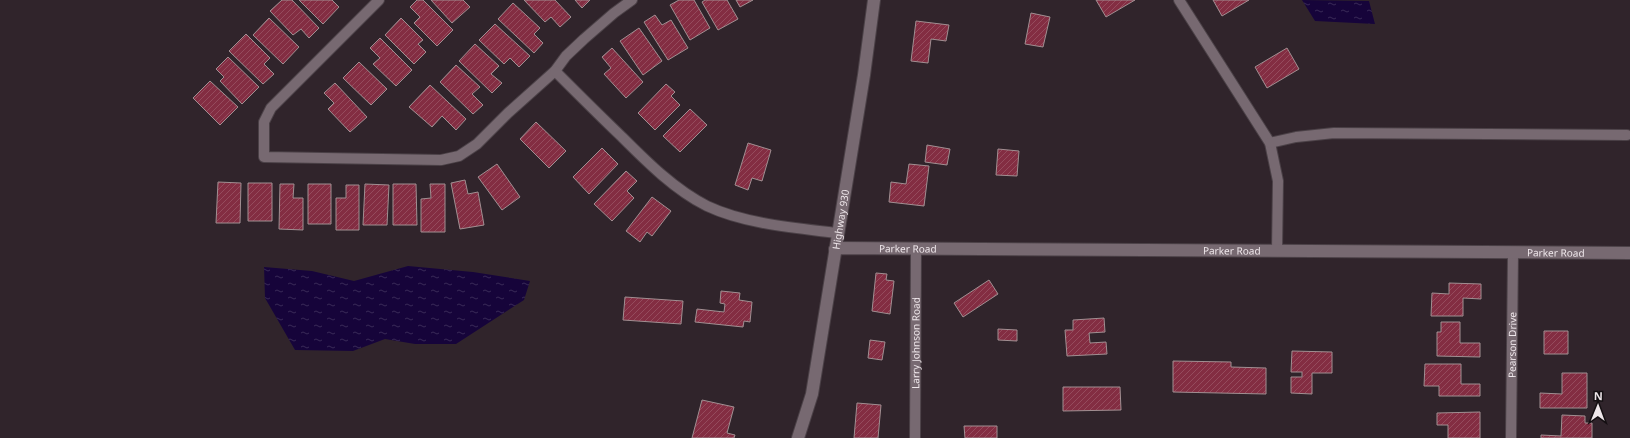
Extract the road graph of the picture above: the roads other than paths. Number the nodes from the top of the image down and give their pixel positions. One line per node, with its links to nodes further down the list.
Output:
1 (379, 0): 5 (street)
2 (632, 0): 5 (street)
3 (874, 0): 8 (street, Highway 930)
4 (1179, 0): 7 (street)
5 (555, 71): 8 (street)
6 (1627, 135): 7 (street)
7 (1270, 143): 11 (street)
8 (837, 233): 10 (street, Highway 930)
9 (916, 248): 10 (street, Parker Road); 11 (street, Parker Road); 15 (street, Larry Johnson Road)
10 (835, 249): 14 (street, Highway 930)
11 (1277, 251): 12 (street, Parker Road)
12 (1513, 253): 13 (street, Parker Road); 16 (street, Pearson Drive)
13 (1630, 254)
14 (798, 438)
15 (915, 438)
16 (1511, 438)

